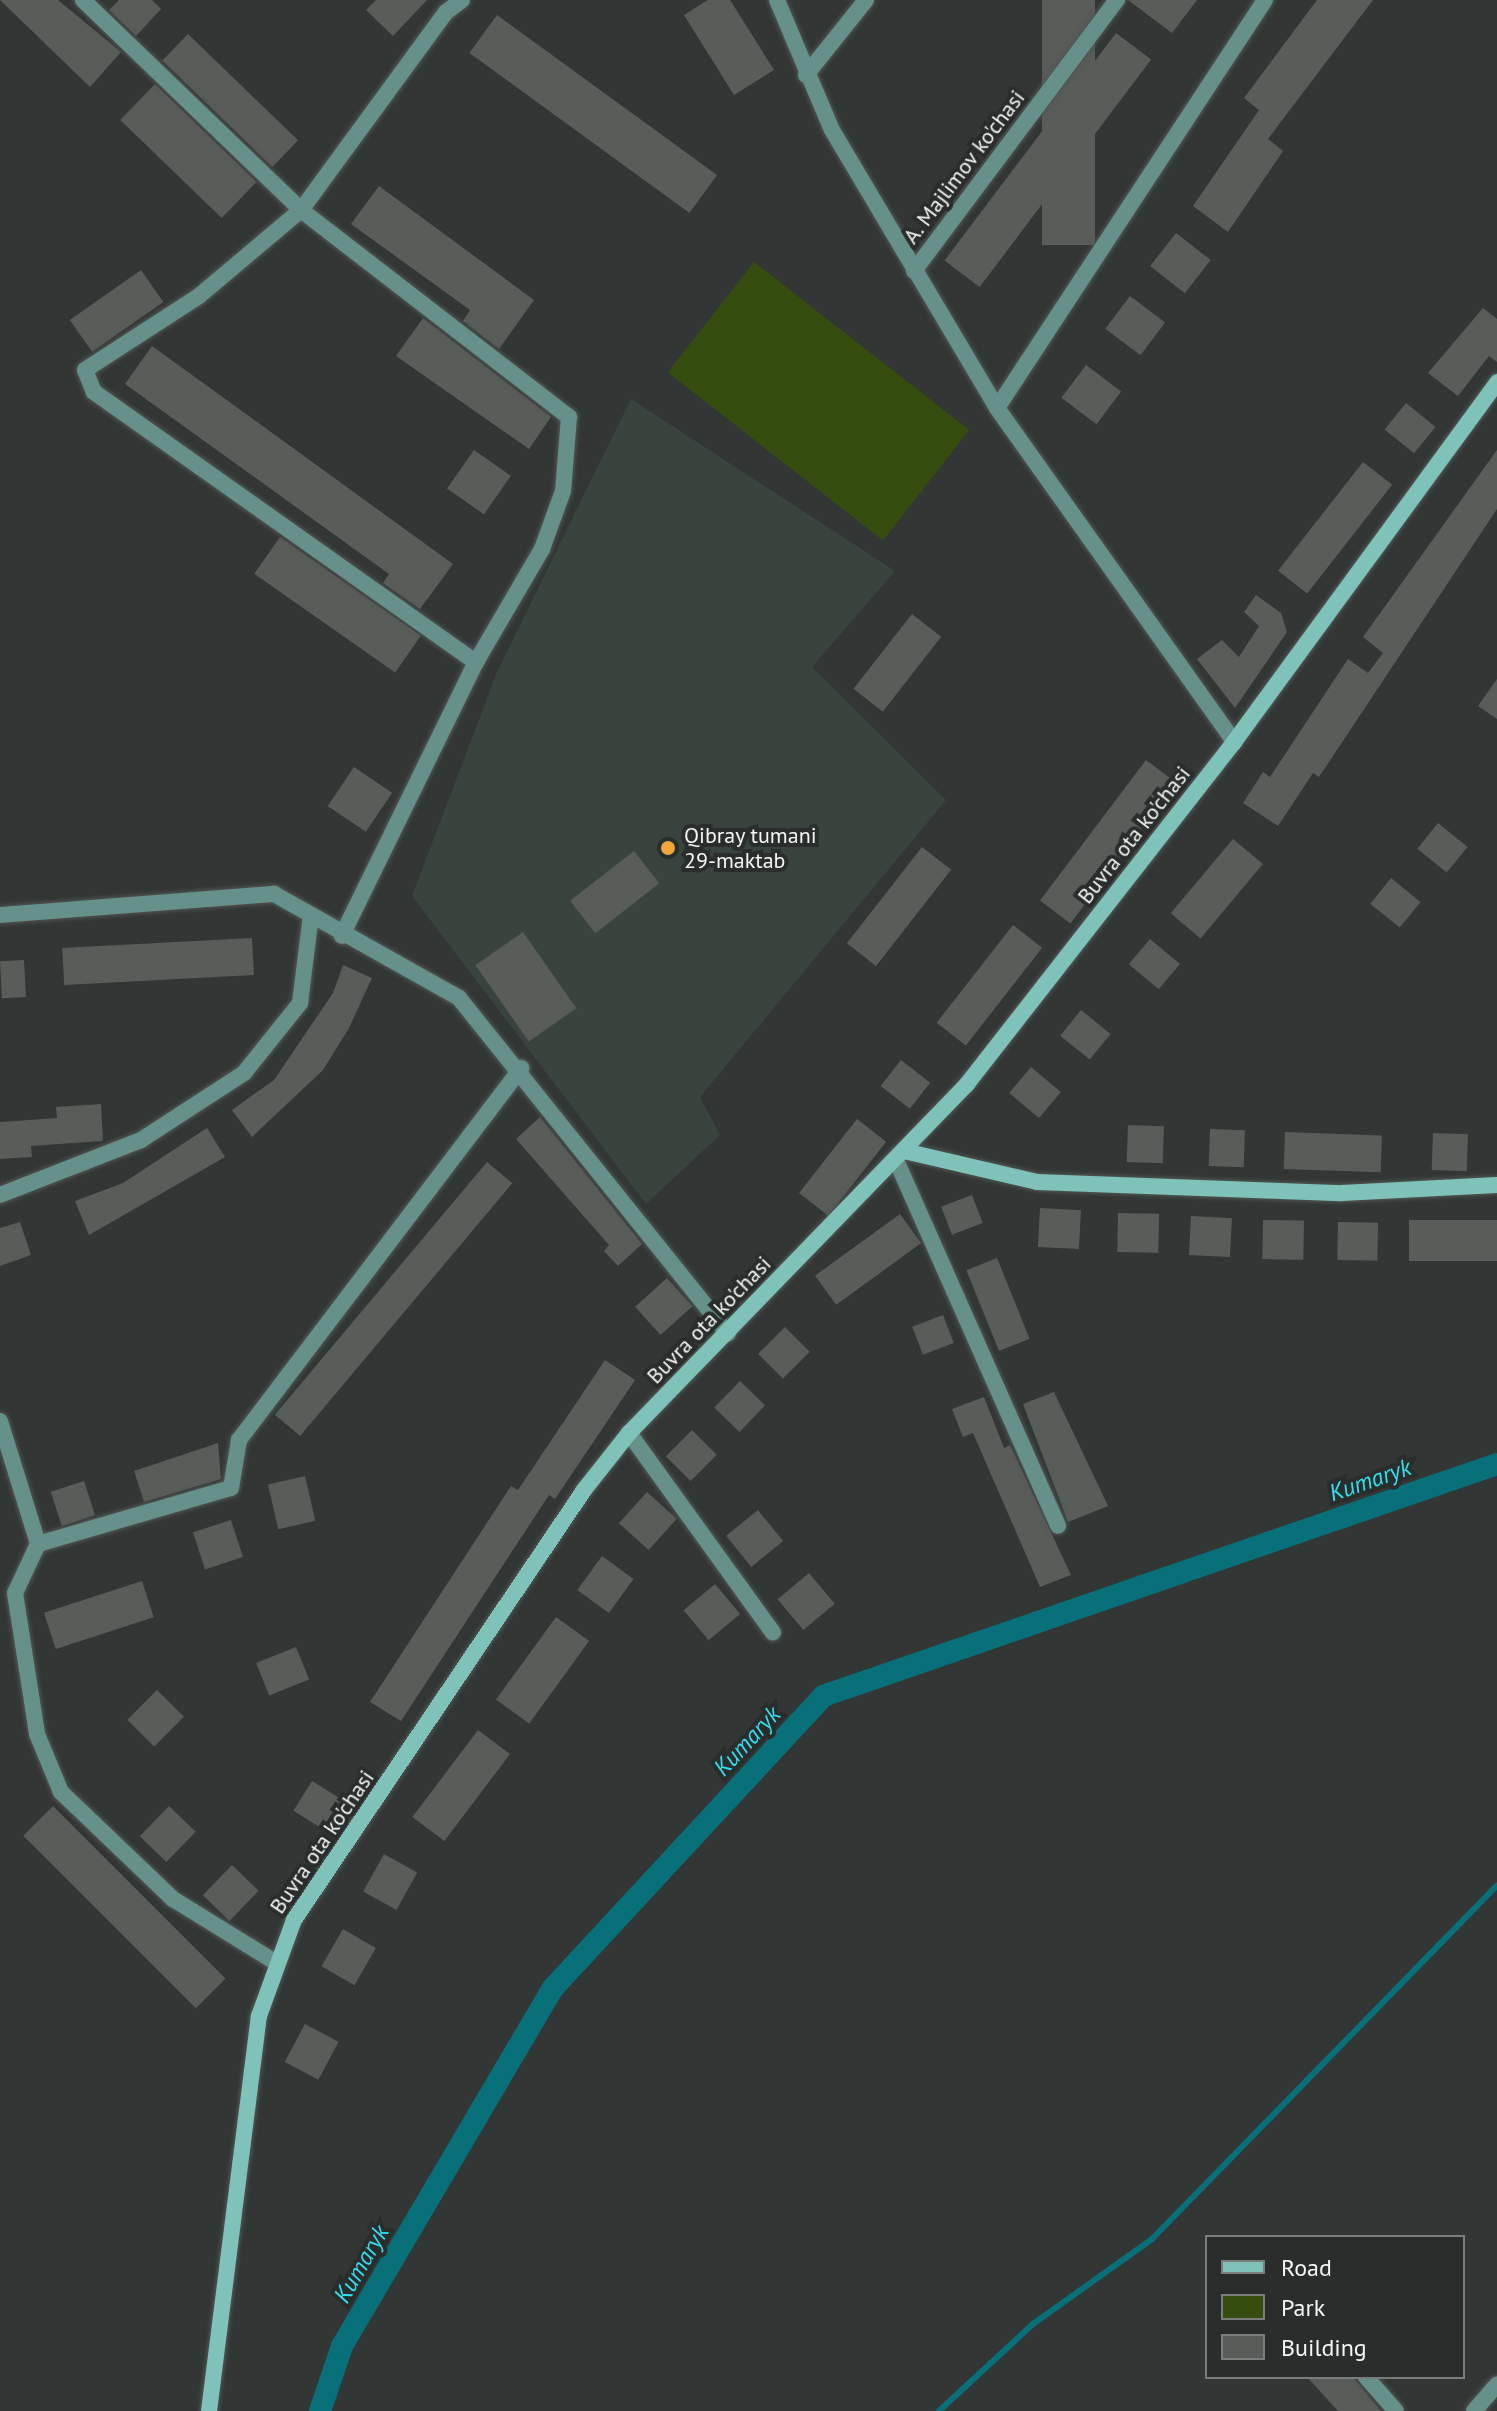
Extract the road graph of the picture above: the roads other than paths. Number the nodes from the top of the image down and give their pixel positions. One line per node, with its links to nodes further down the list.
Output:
1 (83, 0): 8 (street)
2 (462, 0): 8 (street)
3 (777, 0): 7 (street)
4 (866, 0): 7 (street)
5 (1117, 0): 9 (street, A. Majlimov ko'chasi)
6 (1265, 0): 11 (street)
7 (806, 75): 9 (street)
8 (301, 210): 12 (street); 12 (street)
9 (914, 271): 11 (street, A. Majlimov ko'chasi)
10 (1497, 382): 13 (main road, Buvra ota ko'chasi)
11 (997, 408): 13 (street, A. Majlimov ko'chasi)
12 (476, 662): 16 (street)
13 (1234, 742): 18 (main road, Buvra ota ko'chasi)
14 (0, 915): 15 (street)
15 (311, 915): 16 (street); 20 (street)
16 (342, 936): 17 (street)
17 (521, 1068): 21 (street); 25 (street)
18 (900, 1155): 19 (main road); 21 (main road, Buvra ota ko'chasi); 24 (street)
19 (1497, 1185)
20 (0, 1195)
21 (728, 1334): 23 (main road, Buvra ota ko'chasi)
22 (0, 1421): 25 (street)
23 (629, 1433): 26 (street); 27 (main road, Buvra ota ko'chasi)
24 (1058, 1526)
25 (38, 1544): 27 (street)
26 (773, 1633)
27 (275, 1962): 30 (main road, Buvra ota ko'chasi)
28 (1368, 2379): 31 (street)
29 (1497, 2385): 32 (street)
30 (209, 2411)
31 (1396, 2411)
32 (1474, 2411)

